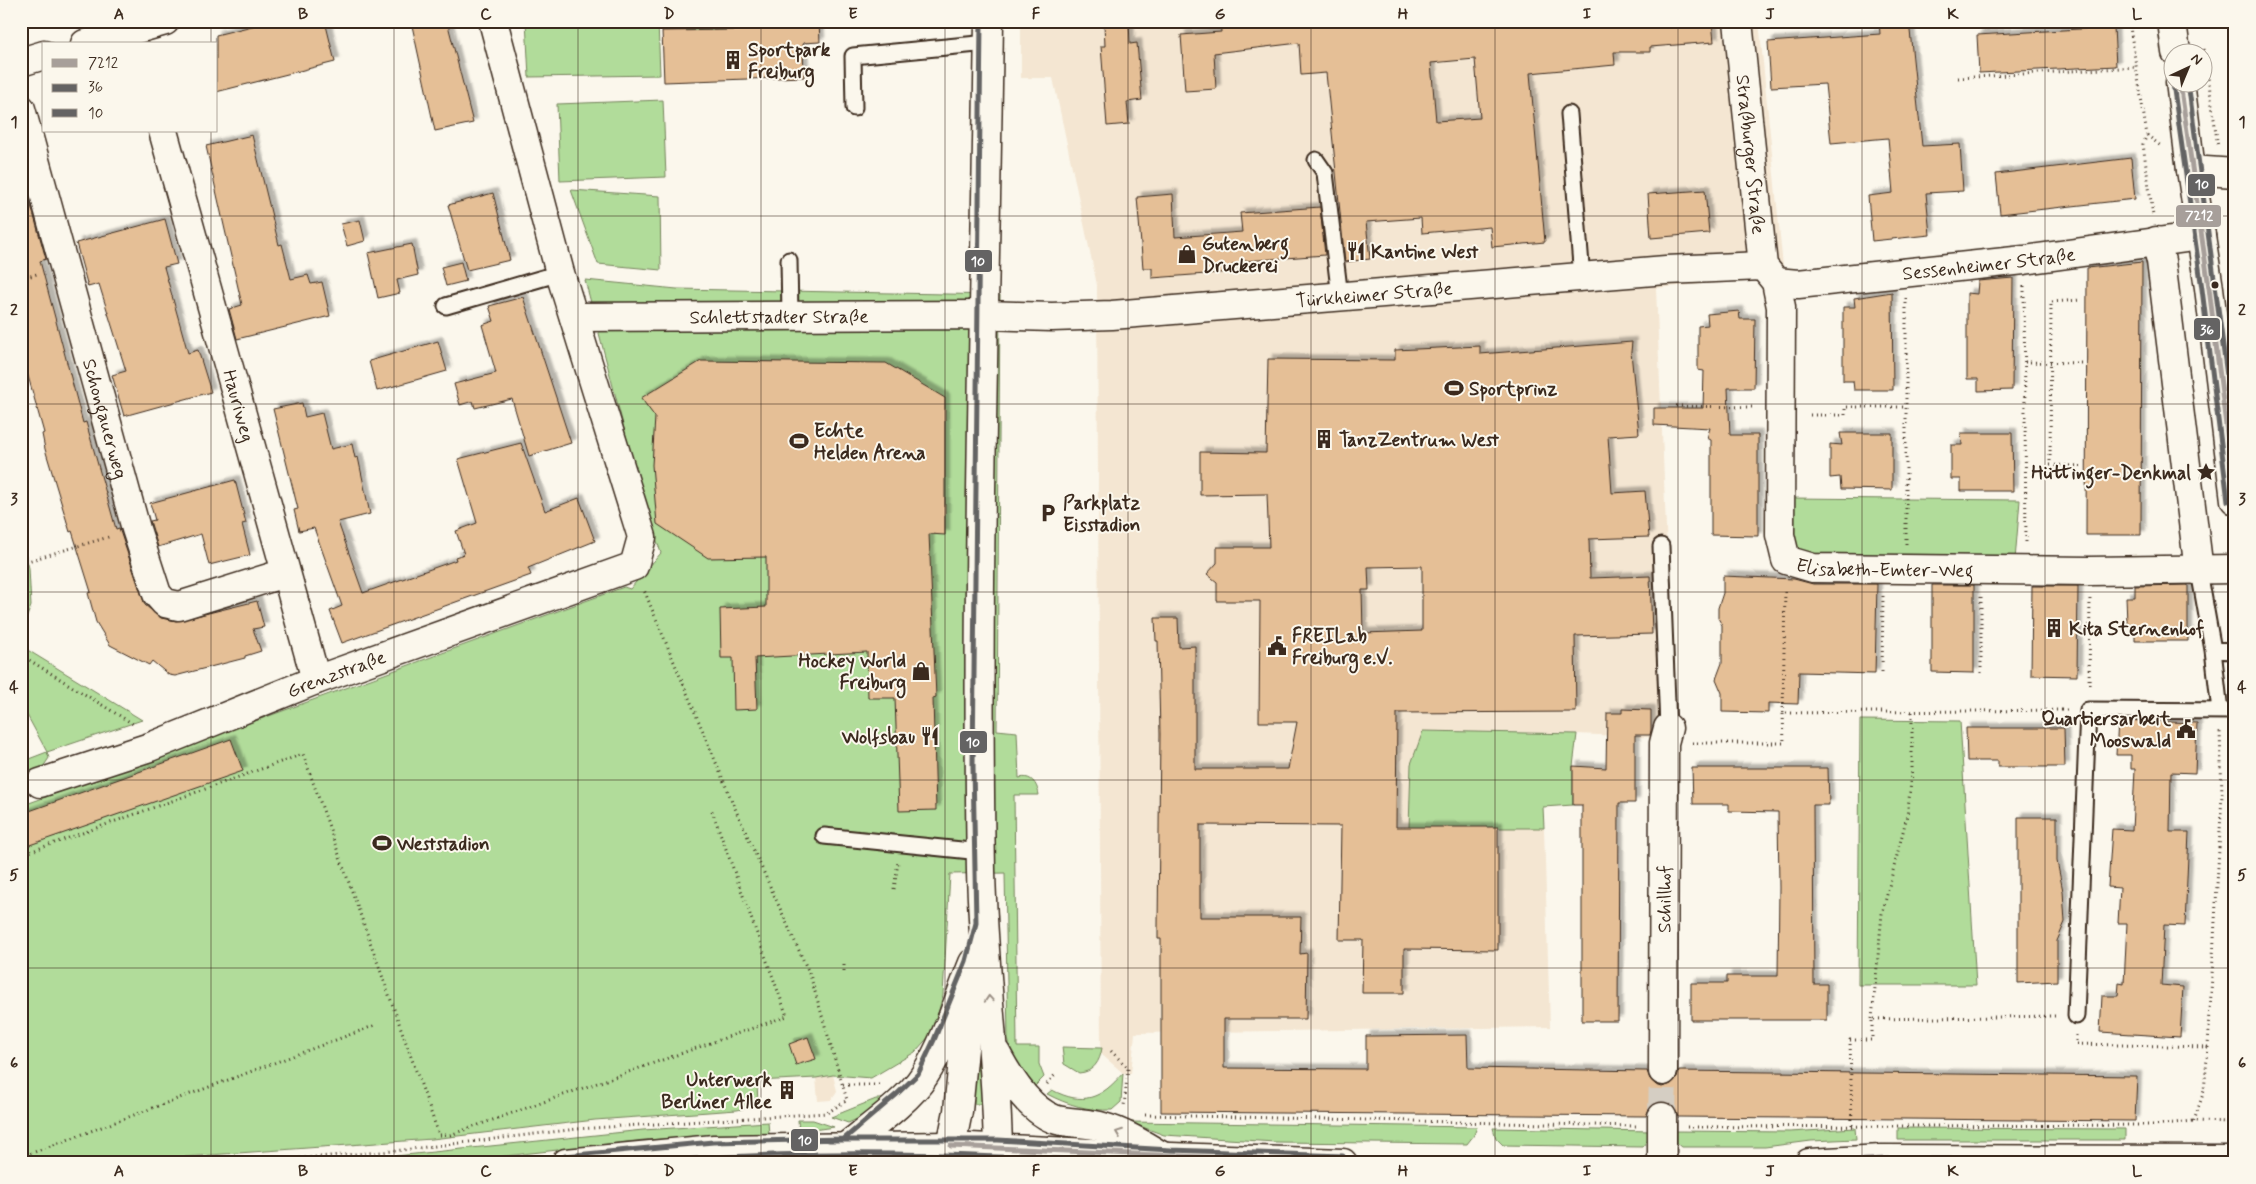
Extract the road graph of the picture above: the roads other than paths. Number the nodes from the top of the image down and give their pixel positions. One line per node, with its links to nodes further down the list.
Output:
1 (165, 21): 6 (street)
2 (493, 21): 22 (street)
3 (1738, 21): 23 (street, Straßburger Straße)
4 (2172, 21): 8 (street)
5 (989, 32): 12 (lane); 28 (street)
6 (137, 37): 7 (street)
7 (99, 42)
8 (2175, 42)
9 (42, 56): 10 (street)
10 (21, 62)
11 (2181, 92): 17 (street)
12 (854, 108)
13 (21, 109): 35 (street, Schongauerweg)
14 (1569, 114): 24 (lane)
15 (163, 132): 35 (street, Hauriweg)
16 (1316, 160): 25 (lane)
17 (2191, 170): 18 (street); 19 (street)
18 (2228, 173)
19 (2201, 236): 20 (street, Sessenheimer Straße); 30 (street)
20 (2156, 242): 23 (street, Sessenheimer Straße); 34 (street)
21 (789, 260): 27 (lane)
22 (560, 274): 26 (lane); 29 (street)
23 (1769, 274): 24 (street, Türkheimer Straße); 34 (street, Elisabeth-Emter-Weg)
24 (1582, 278): 25 (street, Türkheimer Straße)
25 (1340, 297): 28 (street, Türkheimer Straße)
26 (446, 306)
27 (790, 315): 28 (street, Schlettstadter Straße); 29 (street, Schlettstadter Straße)
28 (984, 315): 43 (street)
29 (574, 317): 38 (street, Grenzstraße)
30 (2231, 425): 31 (street)
31 (2235, 500)
32 (1662, 546): 40 (lane)
33 (2235, 569): 34 (street, Elisabeth-Emter-Weg)
34 (2199, 570): 36 (lane)
35 (285, 573): 38 (street, Hauriweg)
36 (2213, 650): 37 (lane); 39 (lane)
37 (2235, 651)
38 (316, 680): 41 (street, Grenzstraße)
39 (2227, 711): 46 (lane)
40 (1666, 735): 48 (street, Schillhof)
41 (40, 783)
42 (824, 836): 43 (lane)
43 (981, 852): 44 (street)
44 (984, 924): 45 (street); 47 (street, one-way to 44)
45 (973, 963): 50 (street); 51 (street)
46 (2076, 1016)
47 (993, 1048): 52 (street); 54 (street, one-way to 47)
48 (1662, 1071)
49 (1662, 1117): 57 (street)
50 (847, 1146): 51 (street); 55 (street)
51 (950, 1154): 52 (street)
52 (999, 1155): 54 (street)
53 (2232, 1155): 58 (street)
54 (1162, 1156): 56 (street)
55 (566, 1163)
56 (1343, 1163)
57 (1662, 1163)
58 (1809, 1163)

